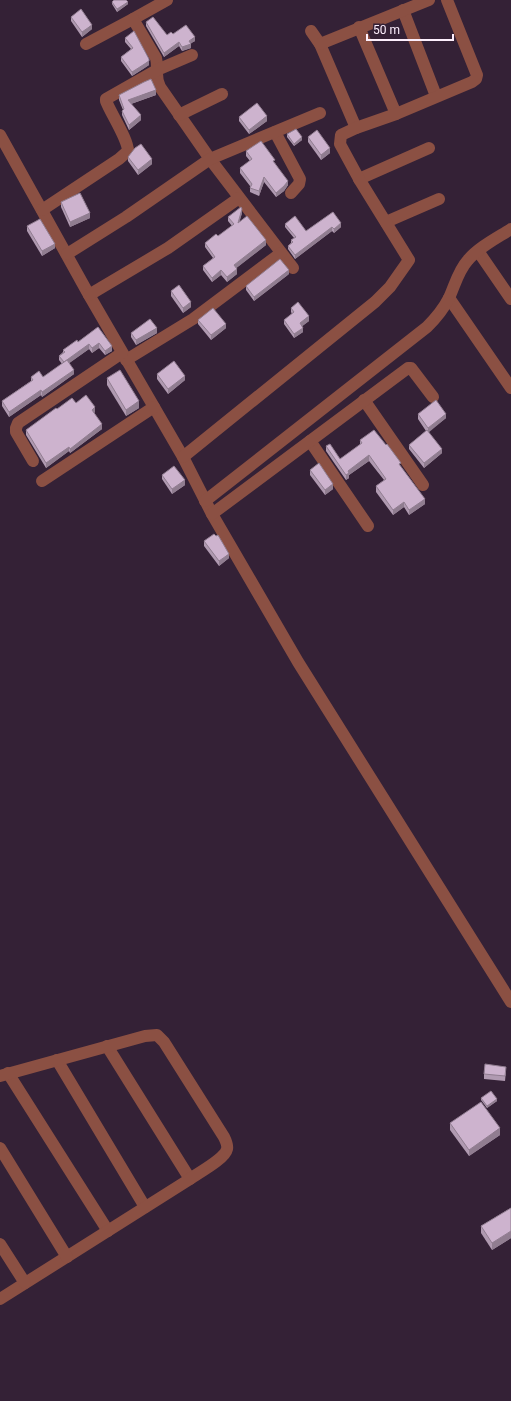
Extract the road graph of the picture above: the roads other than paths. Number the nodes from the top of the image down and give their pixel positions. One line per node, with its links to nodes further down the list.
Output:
1 (167, 0): 5 (street)
2 (429, 0): 4 (street)
3 (447, 0): 13 (street)
4 (403, 10): 6 (street); 13 (street)
5 (133, 19): 8 (street); 11 (street)
6 (359, 27): 9 (street); 15 (street)
7 (311, 31): 9 (street)
8 (86, 44)
9 (320, 44): 17 (street)
10 (192, 55): 11 (street)
11 (157, 70): 16 (street); 26 (street)
12 (222, 94): 16 (street)
13 (436, 96): 15 (street)
14 (320, 114): 18 (street)
15 (396, 114): 17 (street)
16 (179, 115): 21 (street)
17 (356, 128): 22 (street)
18 (275, 132): 21 (street); 23 (street)
19 (0, 135): 26 (street)
20 (429, 148): 22 (street)
21 (210, 159): 24 (street); 31 (street)
22 (359, 179): 27 (street)
23 (291, 193)
24 (240, 198): 30 (street); 33 (street)
25 (438, 199): 27 (street)
26 (42, 210): 31 (street)
27 (386, 222): 42 (street)
28 (511, 229): 29 (street)
29 (478, 251): 34 (street); 35 (street)
30 (281, 253): 32 (street); 36 (street)
31 (67, 254): 33 (street)
32 (293, 268)
33 (89, 295): 36 (street)
34 (449, 298): 37 (street); 46 (street)
35 (511, 299)
36 (124, 356): 40 (street); 43 (street)
37 (511, 388)
38 (433, 397): 39 (street)
39 (364, 400): 41 (street); 45 (street)
40 (154, 407): 42 (street); 44 (street)
41 (310, 441): 47 (street); 48 (street)
42 (183, 457): 46 (street)
43 (33, 460)
44 (42, 481)
45 (423, 485)
46 (205, 501): 47 (street)
47 (212, 514): 49 (street)
48 (368, 526)
49 (511, 1002)
50 (107, 1046): 51 (street); 54 (street); 54 (street)
51 (56, 1060): 52 (street); 55 (street)
52 (4, 1075): 56 (street)
53 (0, 1148): 58 (street)
54 (190, 1179): 55 (street)
55 (145, 1207): 56 (street)
56 (108, 1231): 58 (street)
57 (0, 1244): 59 (street)
58 (67, 1257): 59 (street)
59 (24, 1283): 60 (street)
60 (0, 1299)

